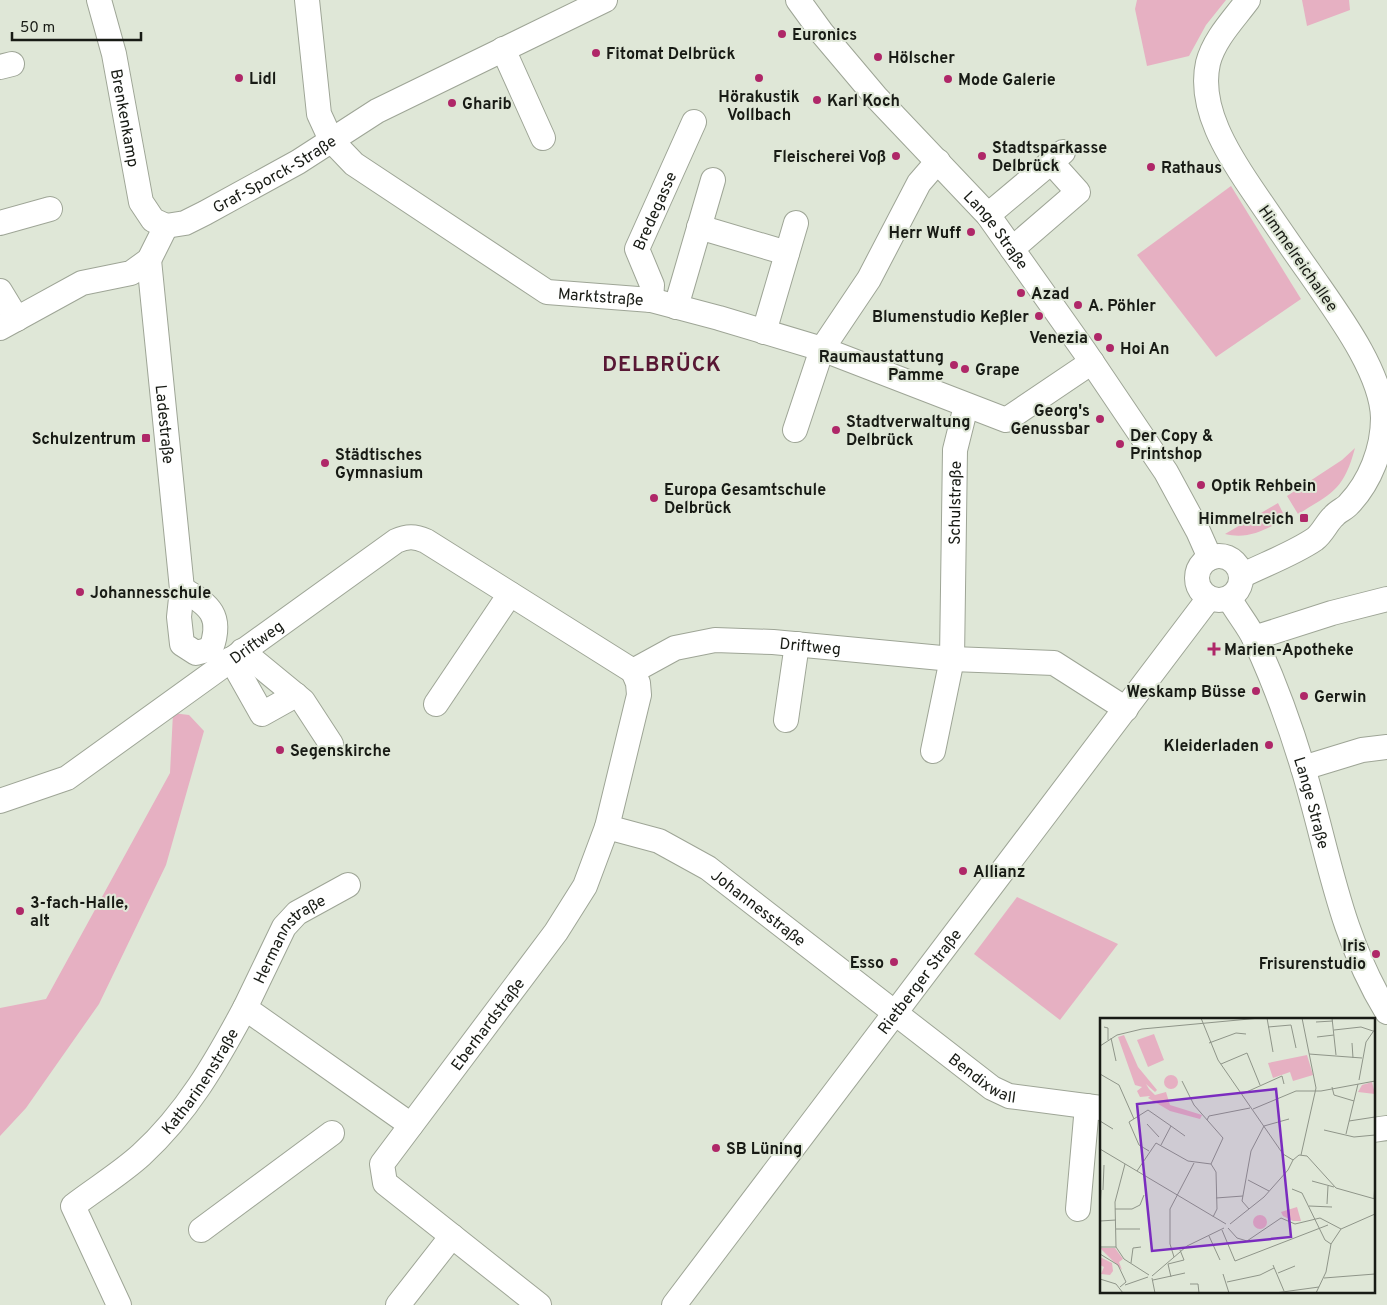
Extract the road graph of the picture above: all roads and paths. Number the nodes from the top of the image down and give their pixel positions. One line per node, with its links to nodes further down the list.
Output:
1 (100, 0): 16 (street, Brenkenkamp)
2 (307, 0): 9 (street, Marktstraße)
3 (605, 0): 6 (street, Graf-Sporck-Straße)
4 (798, 0): 10 (street, Lange Straße)
5 (1248, 0): 28 (street, Himmelreichallee)
6 (503, 49): 8 (street); 9 (street, Graf-Sporck-Straße)
7 (694, 122): 22 (street, Bredegasse)
8 (543, 138)
9 (331, 140): 16 (street, Graf-Sporck-Straße); 22 (street, Marktstraße)
10 (938, 161): 13 (street, Lange Straße); 26 (street)
11 (713, 180): 17 (street)
12 (50, 209): 14 (street)
13 (988, 215): 18 (street, Lange Straße); 18 (street)
14 (0, 223)
15 (796, 223): 19 (street)
16 (166, 226): 20 (street)
17 (700, 227): 19 (street); 23 (street)
18 (1012, 249): 27 (street, Lange Straße)
19 (787, 253): 25 (street)
20 (149, 260): 24 (street); 33 (street, Ladestraße)
21 (0, 290): 24 (street)
22 (651, 300): 23 (street, Marktstraße)
23 (676, 307): 25 (street, Marktstraße)
24 (8, 324)
25 (764, 332): 26 (street, Marktstraße)
26 (822, 349): 29 (street, Marktstraße); 30 (street)
27 (1092, 362): 29 (street); 31 (street, Lange Straße)
28 (1383, 395): 32 (street, Himmelreichallee)
29 (966, 406): 40 (street, Schulstraße)
30 (795, 430)
31 (1210, 558): 32 (street); 35 (street)
32 (1238, 568): 35 (street)
33 (182, 589): 39 (street); 39 (street, Ladestraße)
34 (510, 594): 39 (street, Driftweg); 41 (street, Driftweg); 43 (street)
35 (1212, 594): 37 (street, Lange Straße); 44 (street, Rietberger Straße)
36 (1387, 598): 37 (street)
37 (1254, 638): 49 (street, Lange Straße)
38 (797, 644): 40 (street, Driftweg); 41 (street, Driftweg); 45 (street)
39 (227, 656): 42 (street); 42 (street); 50 (street, Driftweg)
40 (952, 659): 44 (street, Driftweg); 48 (street, Schulstraße)
41 (633, 671): 51 (street, Eberhardstraße)
42 (296, 695): 46 (street)
43 (436, 704)
44 (1126, 709): 54 (street, Rietberger Straße)
45 (786, 720)
46 (331, 744)
47 (1387, 747): 49 (street)
48 (933, 751)
49 (1303, 768): 55 (street, Lange Straße)
50 (0, 801)
51 (607, 827): 54 (street, Johannesstraße); 57 (street, Eberhardstraße)
52 (348, 885): 53 (street, Hermannstraße)
53 (245, 1008): 57 (street, Katharinenstraße); 64 (street, Katharinenstraße)
54 (896, 1012): 56 (street, Bendixwall); 67 (street, Rietberger Straße)
55 (1387, 1012)
56 (1094, 1107): 61 (street, Bendixwall)
57 (411, 1125): 63 (street, Eberhardstraße)
58 (1387, 1128): 59 (street)
59 (1374, 1130)
60 (332, 1133): 62 (street)
61 (1078, 1209)
62 (202, 1230)
63 (452, 1236): 65 (street); 66 (street, Eberhardstraße)
64 (119, 1305)
65 (398, 1305)
66 (539, 1305)
67 (674, 1305)

